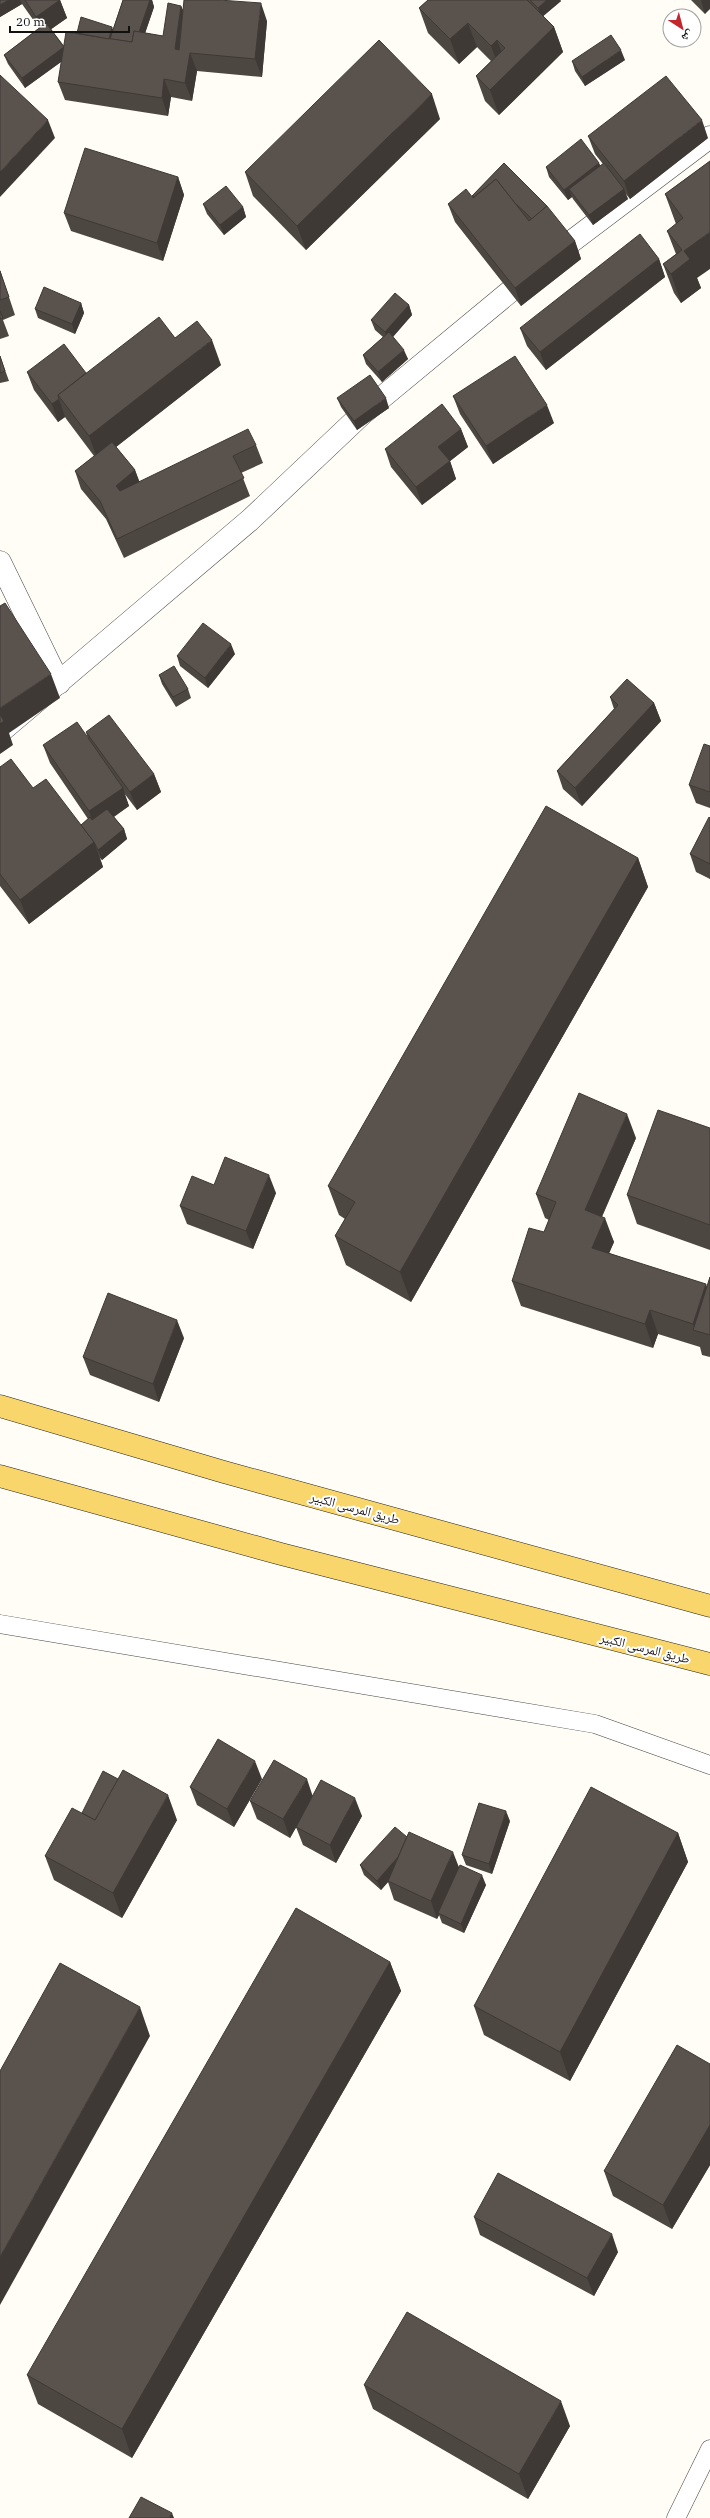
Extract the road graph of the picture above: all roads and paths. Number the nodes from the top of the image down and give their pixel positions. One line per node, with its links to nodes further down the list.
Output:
1 (710, 137): 3 (street)
2 (0, 562): 3 (street)
3 (58, 683): 4 (street)
4 (0, 732)
5 (0, 1406): 7 (main road, طريق المرسى الكبير)
6 (0, 1476): 9 (main road, طريق المرسى الكبير)
7 (710, 1606)
8 (0, 1624): 10 (lane)
9 (710, 1664)
10 (710, 1765)
11 (710, 2451): 12 (lane)
12 (676, 2518)

